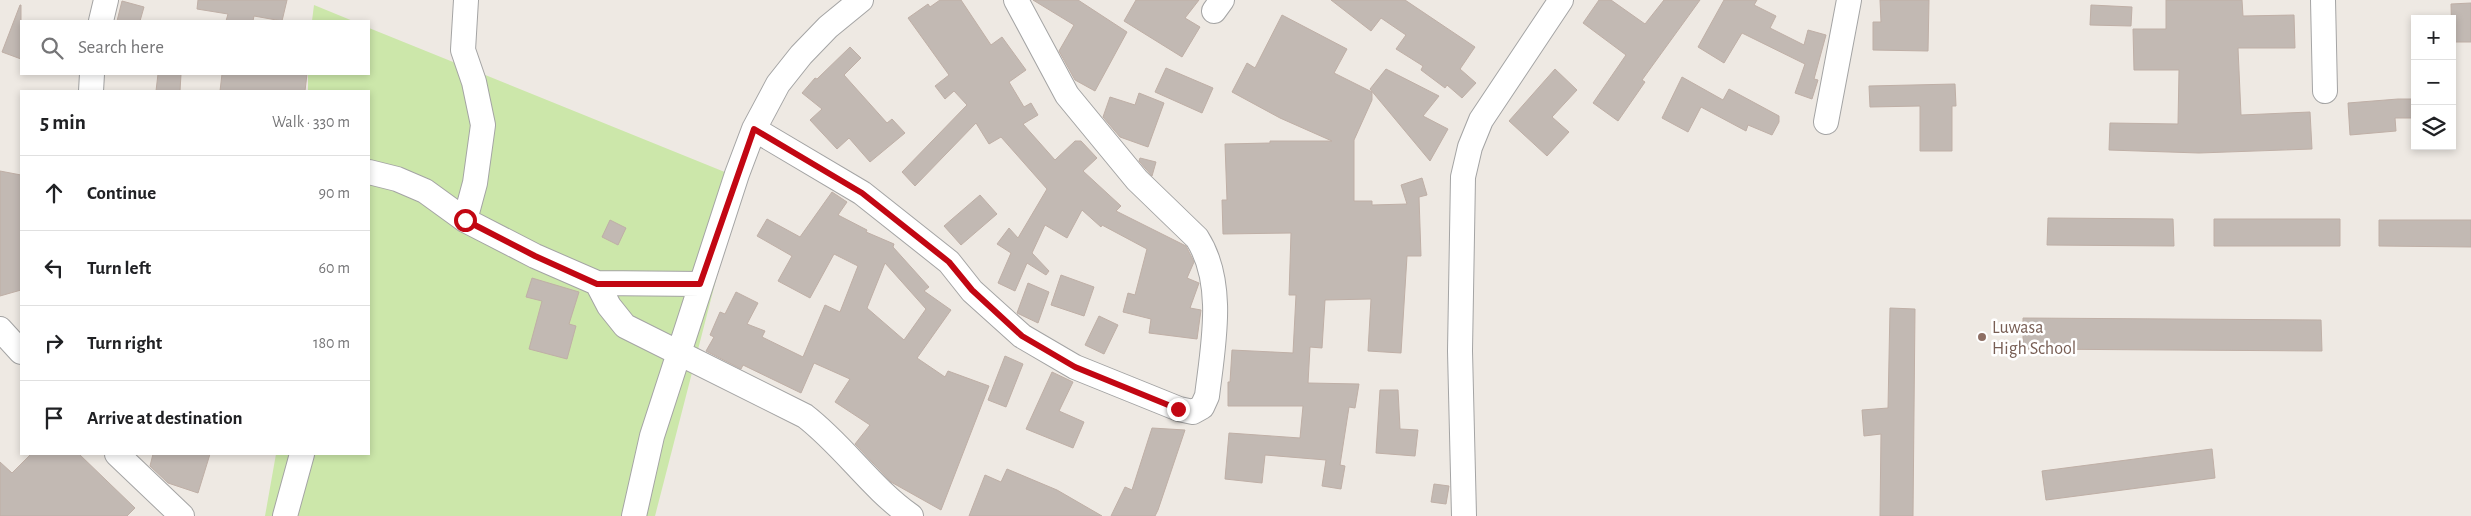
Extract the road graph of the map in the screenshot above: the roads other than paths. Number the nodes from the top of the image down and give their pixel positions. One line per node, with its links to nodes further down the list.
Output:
1 (106, 0): 8 (street)
2 (466, 0): 15 (street)
3 (861, 0): 13 (street)
4 (1016, 0): 13 (street)
5 (1561, 0): 27 (street)
6 (1849, 0): 12 (street)
7 (2323, 0): 11 (street)
8 (101, 20)
9 (92, 75): 10 (street)
10 (91, 90)
11 (2325, 91)
12 (1826, 122)
13 (754, 129): 17 (street)
14 (370, 172): 15 (street)
15 (465, 220): 16 (street)
16 (597, 284): 17 (street); 20 (street)
17 (700, 284): 20 (street)
18 (0, 329): 19 (street)
19 (20, 351)
20 (678, 354): 25 (street); 26 (street)
21 (118, 455): 23 (street)
22 (302, 455): 24 (street)
23 (182, 516)
24 (284, 516)
25 (634, 516)
26 (911, 516)
27 (1464, 516)

